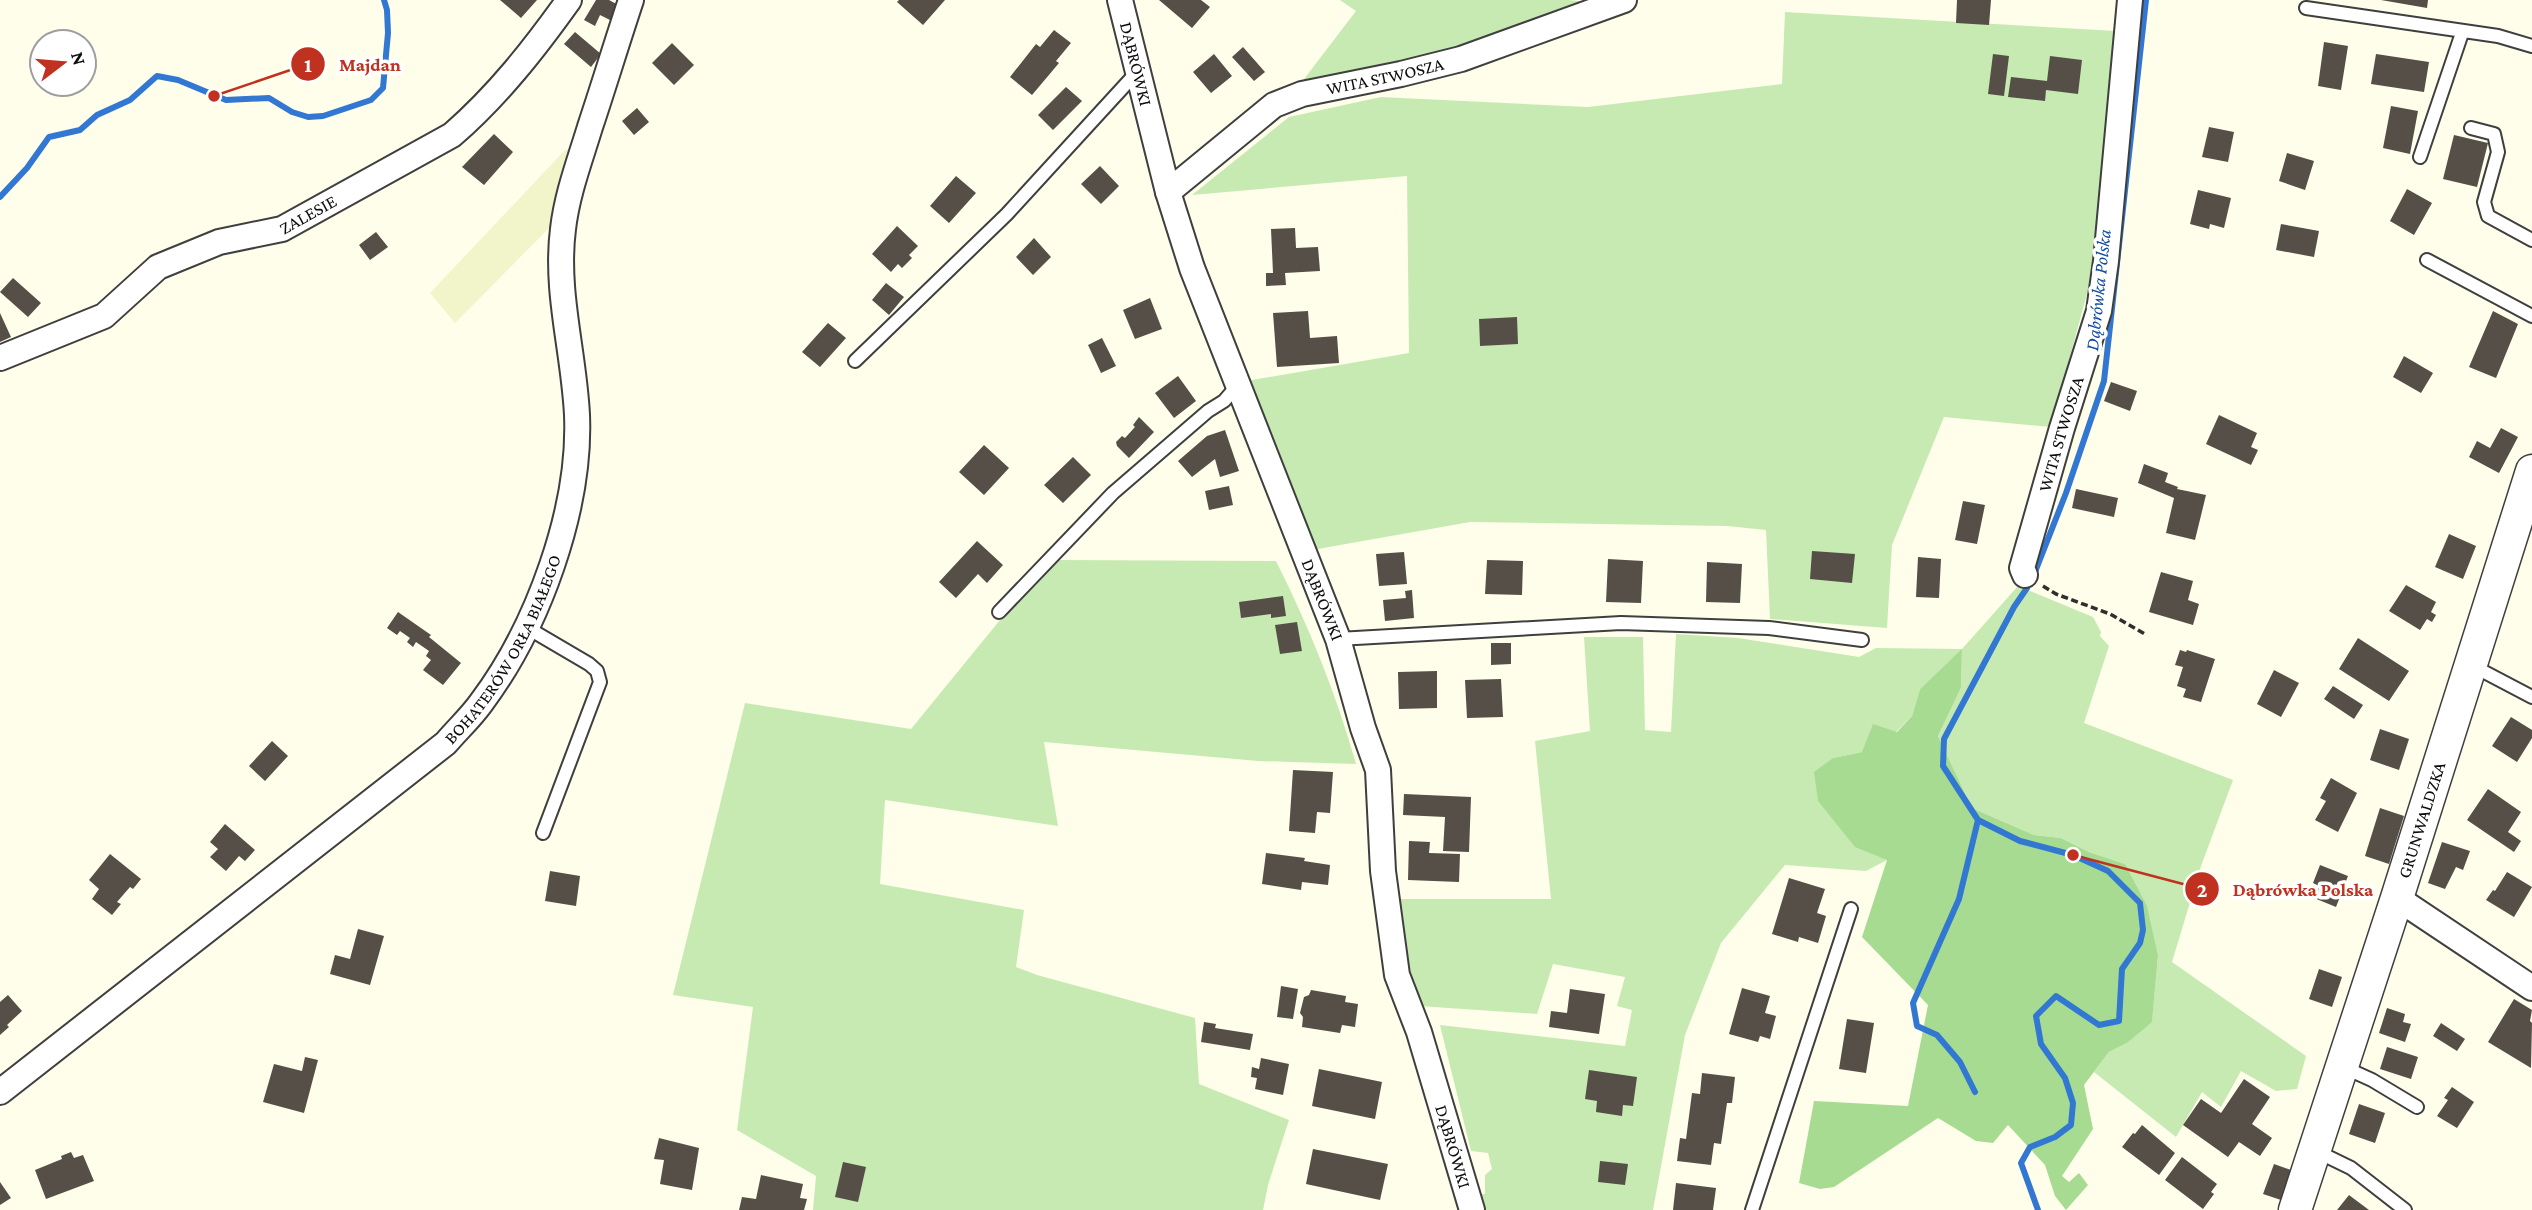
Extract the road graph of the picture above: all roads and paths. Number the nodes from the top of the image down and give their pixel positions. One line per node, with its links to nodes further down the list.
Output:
1 (569, 0): 16 (street, ZALESIE)
2 (631, 0): 22 (street, BOHATERÓW ORŁA BIAŁEGO)
3 (1120, 0): 9 (street, DĄBRÓWKI)
4 (1624, 0): 12 (street, WITA STWOSZA)
5 (2130, 0): 20 (street, WITA STWOSZA)
6 (2306, 8): 7 (lane)
7 (2462, 33): 8 (lane); 11 (lane)
8 (2532, 47)
9 (1138, 71): 12 (street, DĄBRÓWKI); 17 (lane)
10 (2471, 128): 13 (lane)
11 (2420, 157)
12 (1168, 192): 18 (street, DĄBRÓWKI)
13 (2532, 240)
14 (2427, 260): 15 (lane)
15 (2532, 316)
16 (0, 358)
17 (855, 361)
18 (1238, 385): 21 (lane); 24 (street, DĄBRÓWKI)
19 (2532, 471): 26 (street, GRUNWALDZKA)
20 (2025, 575): 23 (path)
21 (999, 612)
22 (526, 627): 28 (lane); 33 (street, BOHATERÓW ORŁA BIAŁEGO)
23 (2145, 634)
24 (1338, 639): 25 (lane); 36 (street, DĄBRÓWKI)
25 (1862, 640)
26 (2469, 664): 27 (lane); 29 (street, GRUNWALDZKA)
27 (2532, 697)
28 (542, 833)
29 (2397, 898): 31 (street); 32 (street, GRUNWALDZKA)
30 (1851, 909): 37 (lane)
31 (2532, 988)
32 (2341, 1066): 34 (lane); 35 (street, GRUNWALDZKA)
33 (0, 1092)
34 (2417, 1107)
35 (2314, 1150): 38 (street, GRUNWALDZKA); 39 (lane)
36 (1472, 1210)
37 (1752, 1210)
38 (2295, 1210)
39 (2405, 1210)

